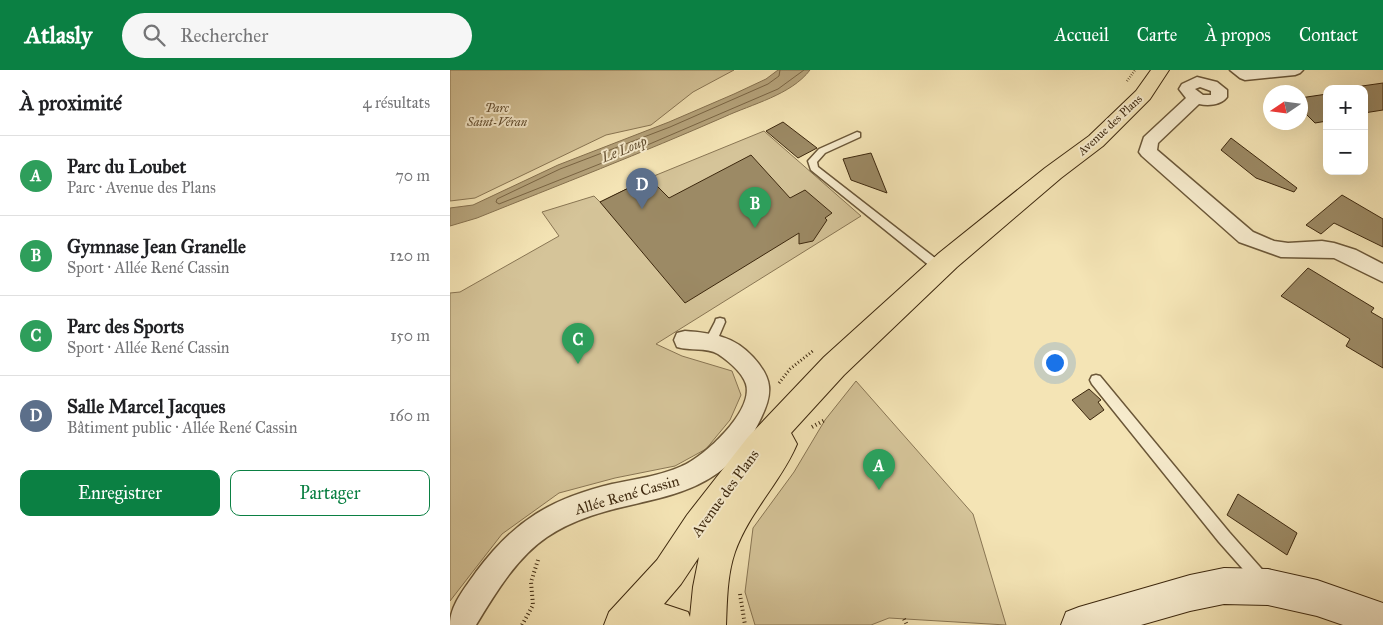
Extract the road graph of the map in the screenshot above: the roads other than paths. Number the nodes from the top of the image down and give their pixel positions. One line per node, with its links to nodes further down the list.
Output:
1 (1146, 70): 6 (main road, Avenue des Plans)
2 (1160, 70): 6 (main road, Avenue des Plans)
3 (1295, 70): 4 (street)
4 (1241, 73): 8 (street)
5 (857, 135): 7 (lane)
6 (1054, 173): 7 (main road, Avenue des Plans)
7 (940, 268): 10 (main road, Avenue des Plans)
8 (1383, 274)
9 (705, 335): 14 (street, Allée René Cassin)
10 (834, 366): 15 (main road, Avenue des Plans); 17 (main road, Avenue des Plans)
11 (1096, 380): 12 (lane)
12 (1268, 587): 13 (street); 18 (street)
13 (1383, 620)
14 (463, 624)
15 (622, 625): 16 (main road)
16 (676, 625)
17 (708, 625)
18 (1079, 625)

